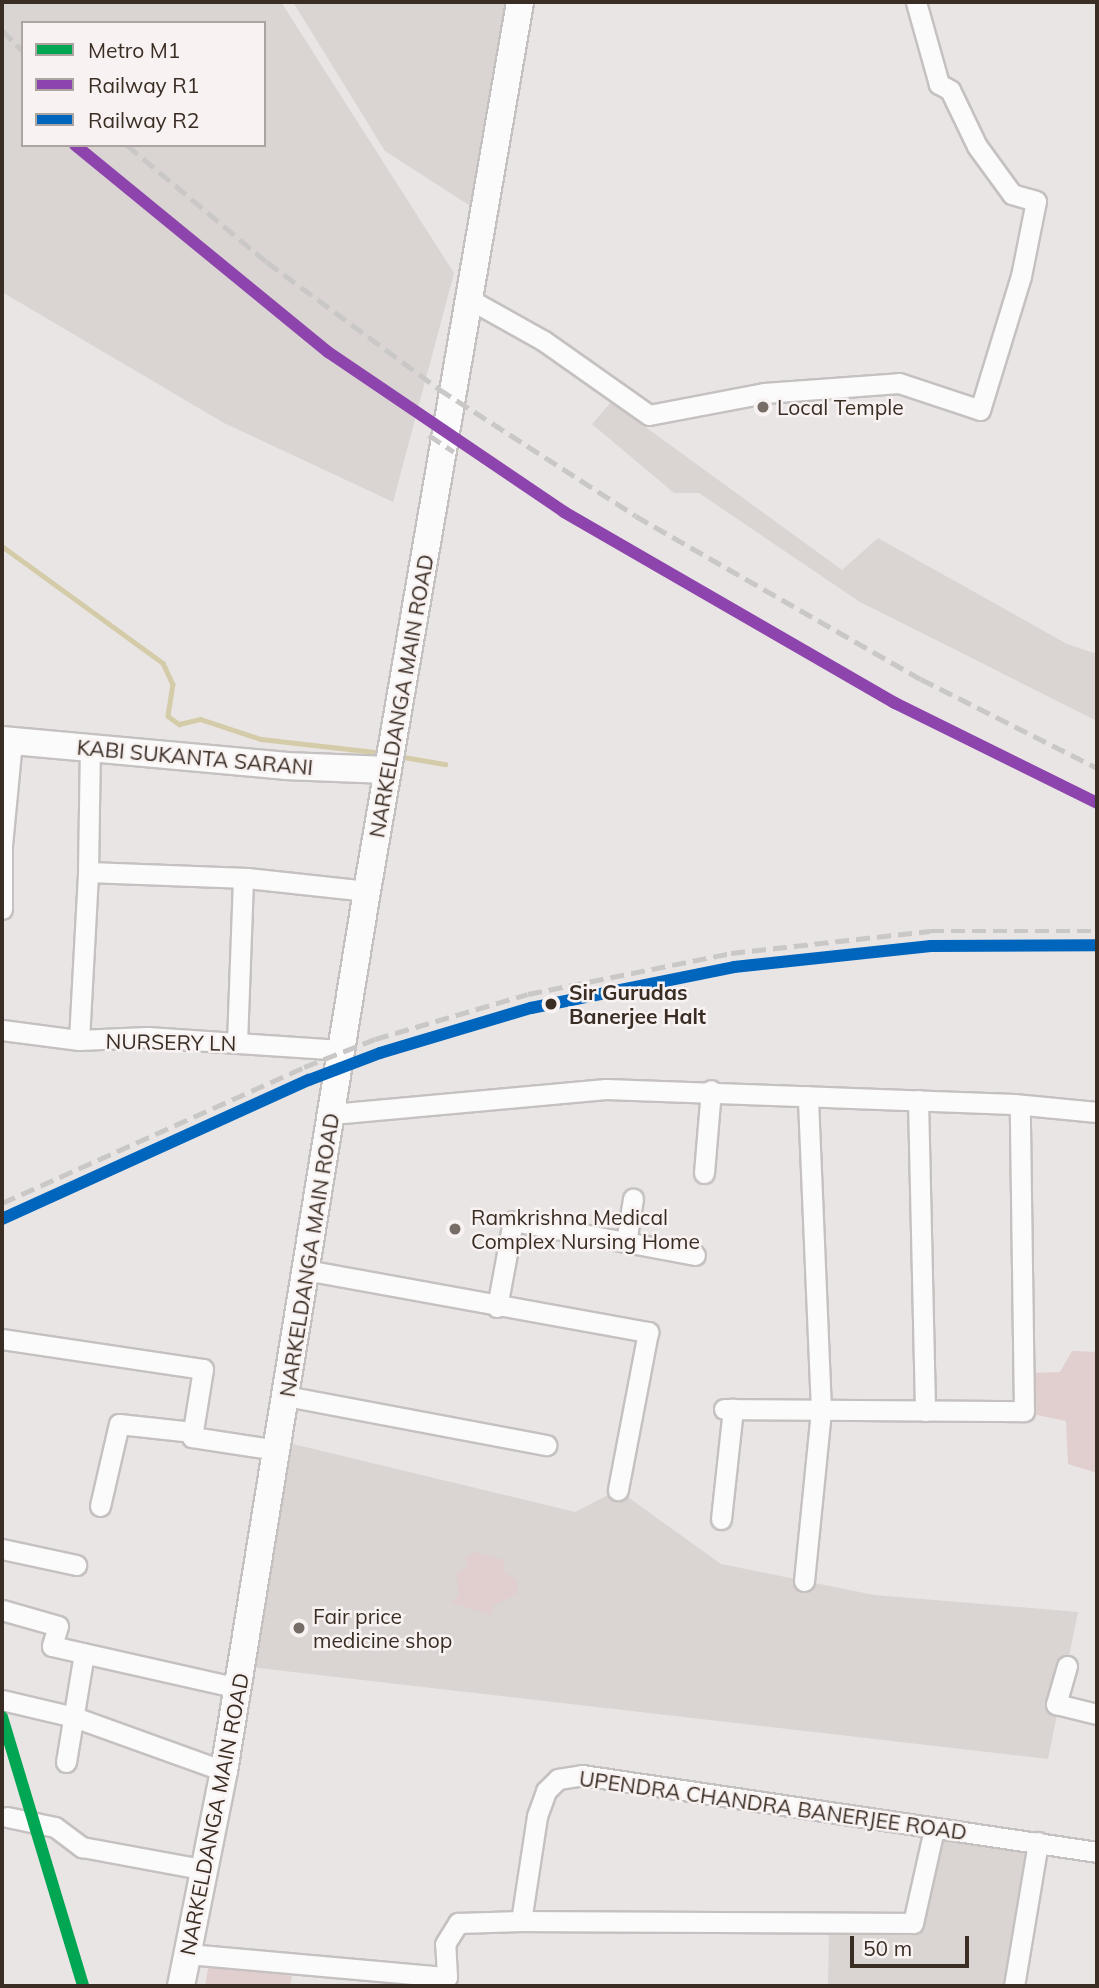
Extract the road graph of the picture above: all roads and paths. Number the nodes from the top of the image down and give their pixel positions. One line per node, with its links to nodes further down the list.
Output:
1 (520, 2): 3 (main road)
2 (916, 2): 3 (street)
3 (469, 299): 6 (main road, NARKELDANGA MAIN ROAD)
4 (7, 741): 5 (main road, KABI SUKANTA SARANI); 10 (street)
5 (89, 749): 6 (main road, KABI SUKANTA SARANI); 7 (street)
6 (388, 770): 9 (main road, NARKELDANGA MAIN ROAD)
7 (89, 872): 8 (street); 12 (street)
8 (243, 880): 9 (street); 13 (street)
9 (367, 891): 14 (main road, NARKELDANGA MAIN ROAD)
10 (2, 909)
11 (2, 1030): 12 (street, NURSERY LN)
12 (79, 1040): 13 (street, NURSERY LN)
13 (237, 1043): 14 (street, NURSERY LN)
14 (341, 1050): 20 (main road, NARKELDANGA MAIN ROAD)
15 (711, 1090): 16 (street); 20 (street); 21 (street)
16 (808, 1096): 17 (street); 29 (street)
17 (918, 1100): 18 (street); 30 (street)
18 (1020, 1107): 19 (street); 30 (street)
19 (1097, 1112)
20 (332, 1114): 25 (main road, NARKELDANGA MAIN ROAD)
21 (704, 1173)
22 (634, 1199): 23 (street)
23 (626, 1242): 24 (street); 26 (street)
24 (695, 1255)
25 (306, 1270): 26 (street); 28 (main road, NARKELDANGA MAIN ROAD)
26 (497, 1307): 34 (street)
27 (2, 1339): 31 (street)
28 (286, 1396): 32 (street); 33 (main road, NARKELDANGA MAIN ROAD)
29 (821, 1410): 30 (street); 36 (street); 39 (street)
30 (925, 1411)
31 (193, 1432): 33 (street); 35 (street)
32 (546, 1445)
33 (277, 1450): 43 (main road, NARKELDANGA MAIN ROAD)
34 (618, 1490)
35 (100, 1506)
36 (721, 1519)
37 (2, 1549): 38 (street)
38 (76, 1565)
39 (804, 1581)
40 (2, 1609): 41 (street)
41 (84, 1653): 43 (street); 46 (street)
42 (1067, 1666): 45 (street)
43 (239, 1688): 48 (main road, NARKELDANGA MAIN ROAD)
44 (2, 1700): 46 (street)
45 (1097, 1714)
46 (74, 1717): 47 (street); 48 (street)
47 (66, 1762)
48 (225, 1770): 53 (main road, NARKELDANGA MAIN ROAD)
49 (7, 1817): 53 (street)
50 (934, 1829): 51 (street, UPENDRA CHANDRA BANERJEE ROAD); 54 (street); 54 (street, UPENDRA CHANDRA BANERJEE ROAD)
51 (1038, 1842): 52 (street, UPENDRA CHANDRA BANERJEE ROAD); 57 (street)
52 (1097, 1853)
53 (206, 1870): 55 (main road, NARKELDANGA MAIN ROAD)
54 (521, 1921): 55 (street)
55 (188, 1954): 56 (main road, NARKELDANGA MAIN ROAD)
56 (181, 1986)
57 (1014, 1986)

